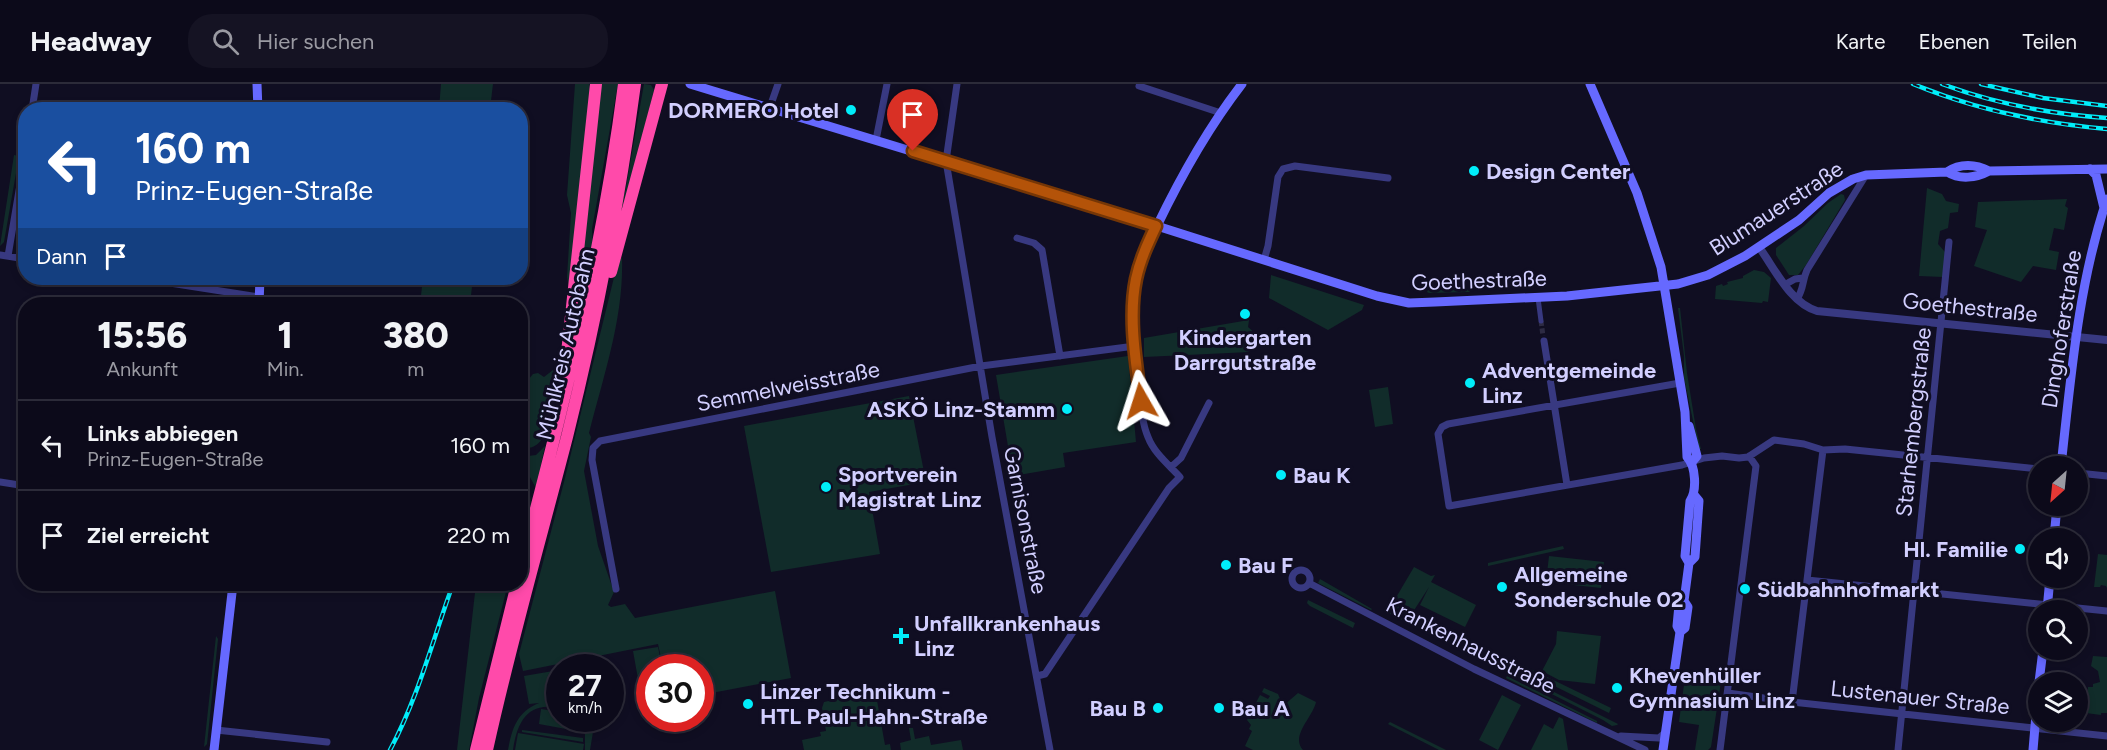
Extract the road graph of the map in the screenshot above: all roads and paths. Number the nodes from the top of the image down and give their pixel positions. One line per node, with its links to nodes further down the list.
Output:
1 (36, 84): 14 (street)
2 (257, 84): 15 (main road)
3 (596, 84): 49 (highway)
4 (624, 84): 49 (highway, Mühlkreis Autobahn)
5 (635, 84): 39 (highway, Mühlkreis Autobahn)
6 (662, 84): 39 (highway)
7 (690, 84): 16 (main road, Goethestraße)
8 (778, 84): 16 (street)
9 (887, 84): 18 (street)
10 (957, 84): 19 (street, Garnisonstraße)
11 (1242, 84): 17 (main road)
12 (1590, 84): 34 (main road)
13 (1139, 86): 17 (street)
14 (33, 102)
15 (258, 102)
16 (770, 108): 18 (main road, Goethestraße)
17 (1221, 113): 26 (main road)
18 (876, 140): 19 (main road, Goethestraße)
19 (946, 161): 26 (main road, Goethestraße); 47 (street, Garnisonstraße)
20 (2090, 169): 21 (main road, Blumauerstraße); 22 (main road, Blumauerstraße); 25 (main road)
21 (2107, 169)
22 (1866, 175): 29 (main road, Blumauerstraße); 32 (street)
23 (1388, 178): 31 (street)
24 (18, 188): 30 (street)
25 (2106, 203): 42 (main road, Dinghoferstraße)
26 (1156, 226): 31 (main road, Goethestraße); 45 (street)
27 (1017, 238): 46 (street)
28 (1948, 242): 41 (street, Starhembergstraße)
29 (1759, 247): 34 (main road, Blumauerstraße); 35 (street, Goethestraße)
30 (4, 256)
31 (1264, 260): 37 (main road, Goethestraße)
32 (1803, 282): 35 (street); 38 (street)
33 (175, 285): 36 (street)
34 (1665, 285): 37 (main road, Goethestraße); 48 (main road)
35 (1786, 285): 38 (street, Goethestraße)
36 (238, 297)
37 (1538, 298): 40 (street)
38 (1797, 299): 41 (street, Goethestraße)
39 (596, 309): 66 (highway, Mühlkreis Autobahn)
40 (1541, 321)
41 (1941, 324): 42 (street, Goethestraße); 55 (street, Starhembergstraße)
42 (2076, 337): 44 (street, Goethestraße); 54 (main road, Dinghoferstraße)
43 (1544, 338): 51 (street)
44 (2107, 340)
45 (1135, 346): 46 (street, Semmelweisstraße); 57 (street)
46 (1060, 356): 47 (street, Semmelweisstraße)
47 (981, 366): 68 (street, Semmelweisstraße); 76 (street, Garnisonstraße)
48 (1680, 382): 51 (street); 56 (main road)
49 (569, 383): 64 (highway, Mühlkreis Autobahn)
50 (1209, 404): 57 (street)
51 (1554, 405): 63 (street); 63 (street)
52 (1823, 450): 53 (street); 55 (street); 65 (street)
53 (1749, 456): 56 (street); 77 (street)
54 (2062, 456)
55 (1928, 458): 58 (street); 72 (street, Starhembergstraße)
56 (1692, 462): 63 (street); 82 (main road)
57 (1171, 467): 76 (street)
58 (2028, 468)
59 (2088, 474): 60 (street)
60 (2107, 476)
61 (0, 482): 62 (street)
62 (18, 485)
63 (1567, 485)
64 (528, 539)
65 (1807, 580): 72 (street); 78 (street)
66 (528, 584)
67 (1309, 584): 86 (street, Krankenhausstraße)
68 (616, 589)
69 (232, 591): 81 (main road)
70 (515, 591): 89 (highway)
71 (526, 591): 90 (highway, Mühlkreis Autobahn)
72 (1914, 591): 73 (street); 79 (street, Starhembergstraße)
73 (2028, 605)
74 (2088, 610): 75 (street)
75 (2107, 611)
76 (1037, 676): 91 (street, Garnisonstraße)
77 (1728, 693): 78 (street, Lustenauer Straße); 94 (street)
78 (1792, 702): 79 (street, Lustenauer Straße)
79 (1902, 714): 80 (street, Lustenauer Straße); 95 (street, Starhembergstraße)
80 (2028, 727)
81 (216, 730): 87 (street); 88 (main road)
82 (1666, 732): 86 (street, Krankenhausstraße); 93 (main road)
83 (2035, 732): 96 (main road)
84 (2076, 732): 85 (street, Lustenauer Straße)
85 (2107, 735)
86 (1618, 736): 92 (street, Krankenhausstraße)
87 (327, 742)
88 (214, 750)
89 (476, 750)
90 (487, 750)
91 (1050, 750)
92 (1645, 750)
93 (1663, 750)
94 (1720, 750)
95 (1898, 750)
96 (2033, 750)

